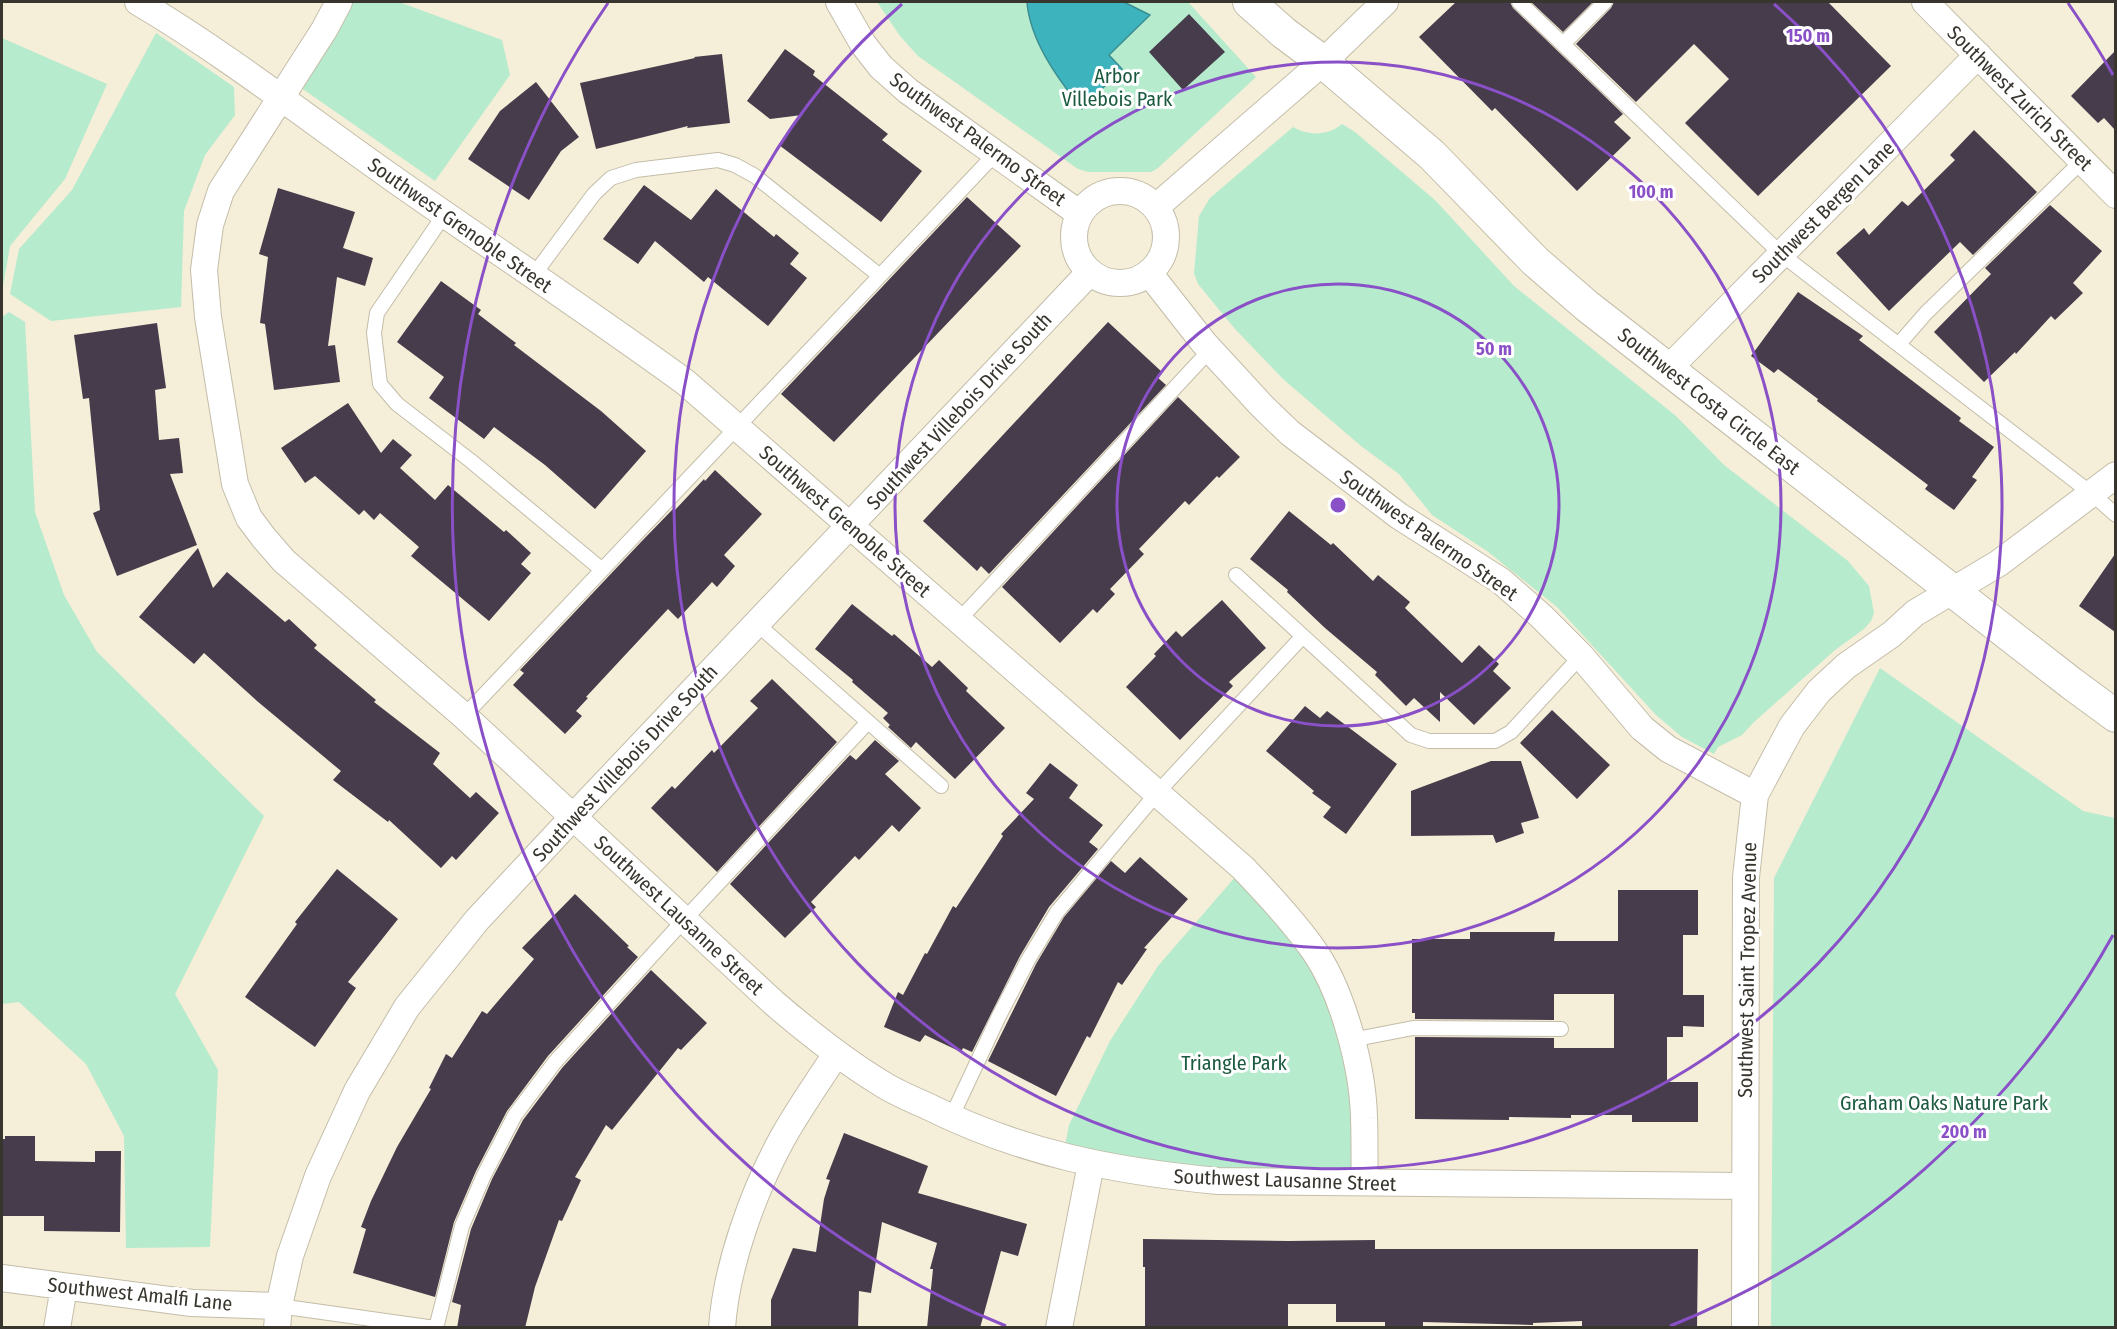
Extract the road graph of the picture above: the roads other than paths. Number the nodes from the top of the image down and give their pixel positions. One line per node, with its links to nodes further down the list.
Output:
1 (138, 2): 12 (street, Southwest Grenoble Street)
2 (339, 2): 12 (street, Southwest Lausanne Street)
3 (839, 2): 13 (street, Southwest Palermo Street)
4 (1249, 2): 11 (street, Southwest Costa Circle East)
5 (1385, 2): 11 (street)
6 (1519, 2): 9 (lane)
7 (1605, 2): 9 (lane)
8 (1925, 2): 10 (street, Southwest Zurich Street)
9 (1563, 44): 19 (lane)
10 (1978, 55): 14 (street, Southwest Zurich Street); 19 (street, Southwest Bergen Lane)
11 (1323, 62): 16 (street); 26 (street, Southwest Costa Circle East)
12 (280, 98): 17 (street, Southwest Grenoble Street); 39 (street, Southwest Lausanne Street)
13 (996, 153): 18 (street, Southwest Palermo Street); 23 (lane)
14 (2082, 161): 15 (street, Southwest Zurich Street); 24 (lane)
15 (2115, 195)
16 (1156, 207): 18 (street); 21 (street)
17 (444, 214): 22 (street, Southwest Grenoble Street); 32 (lane)
18 (1080, 214): 20 (street)
19 (1781, 254): 24 (lane); 26 (street, Southwest Bergen Lane)
20 (1090, 272): 21 (street); 31 (street, Southwest Villebois Drive South)
21 (1149, 273): 25 (street, Southwest Palermo Street)
22 (533, 276): 23 (lane); 27 (street, Southwest Grenoble Street)
23 (880, 276): 27 (lane)
24 (1899, 344): 29 (lane)
25 (1210, 350): 35 (lane); 38 (street, Southwest Palermo Street)
26 (1668, 369): 34 (street, Southwest Costa Circle East)
27 (738, 427): 31 (street, Southwest Grenoble Street); 32 (lane)
28 (2115, 475): 29 (street, Southwest Saint Tropez Avenue)
29 (2092, 494): 30 (lane); 34 (street, Southwest Saint Tropez Avenue)
30 (2115, 515)
31 (850, 526): 35 (street, Southwest Grenoble Street); 36 (street, Southwest Villebois Drive South)
32 (601, 569): 39 (lane)
33 (1236, 575): 37 (lane)
34 (1953, 590): 40 (street, Southwest Costa Circle East); 44 (street, Southwest Saint Tropez Avenue)
35 (959, 621): 43 (street, Southwest Grenoble Street)
36 (757, 624): 41 (lane); 45 (street, Southwest Villebois Drive South)
37 (1302, 637): 38 (lane); 43 (lane)
38 (1581, 656): 44 (street, Southwest Palermo Street)
39 (464, 716): 45 (street, Southwest Lausanne Street)
40 (2115, 716)
41 (868, 722): 42 (lane); 46 (lane)
42 (941, 786)
43 (1157, 793): 48 (street, Southwest Grenoble Street); 50 (lane)
44 (1755, 795): 53 (street, Southwest Saint Tropez Avenue)
45 (574, 816): 46 (street, Southwest Lausanne Street); 56 (street, Southwest Villebois Drive South)
46 (685, 919): 49 (street, Southwest Lausanne Street); 58 (lane)
47 (1561, 1029): 48 (lane)
48 (1351, 1040): 52 (street, Southwest Grenoble Street)
49 (837, 1054): 50 (street, Southwest Lausanne Street); 59 (street)
50 (951, 1118): 51 (street, Southwest Lausanne Street)
51 (1091, 1164): 52 (street, Southwest Lausanne Street); 60 (street)
52 (1365, 1182): 53 (street, Southwest Lausanne Street)
53 (1744, 1186): 61 (street, Southwest Saint Tropez Avenue)
54 (2, 1278): 55 (street, Southwest Amalfi Lane)
55 (64, 1287): 56 (street, Southwest Amalfi Lane); 57 (street)
56 (278, 1317): 58 (lane)
57 (57, 1328)
58 (435, 1328)
59 (722, 1328)
60 (1059, 1328)
61 (1745, 1328)

